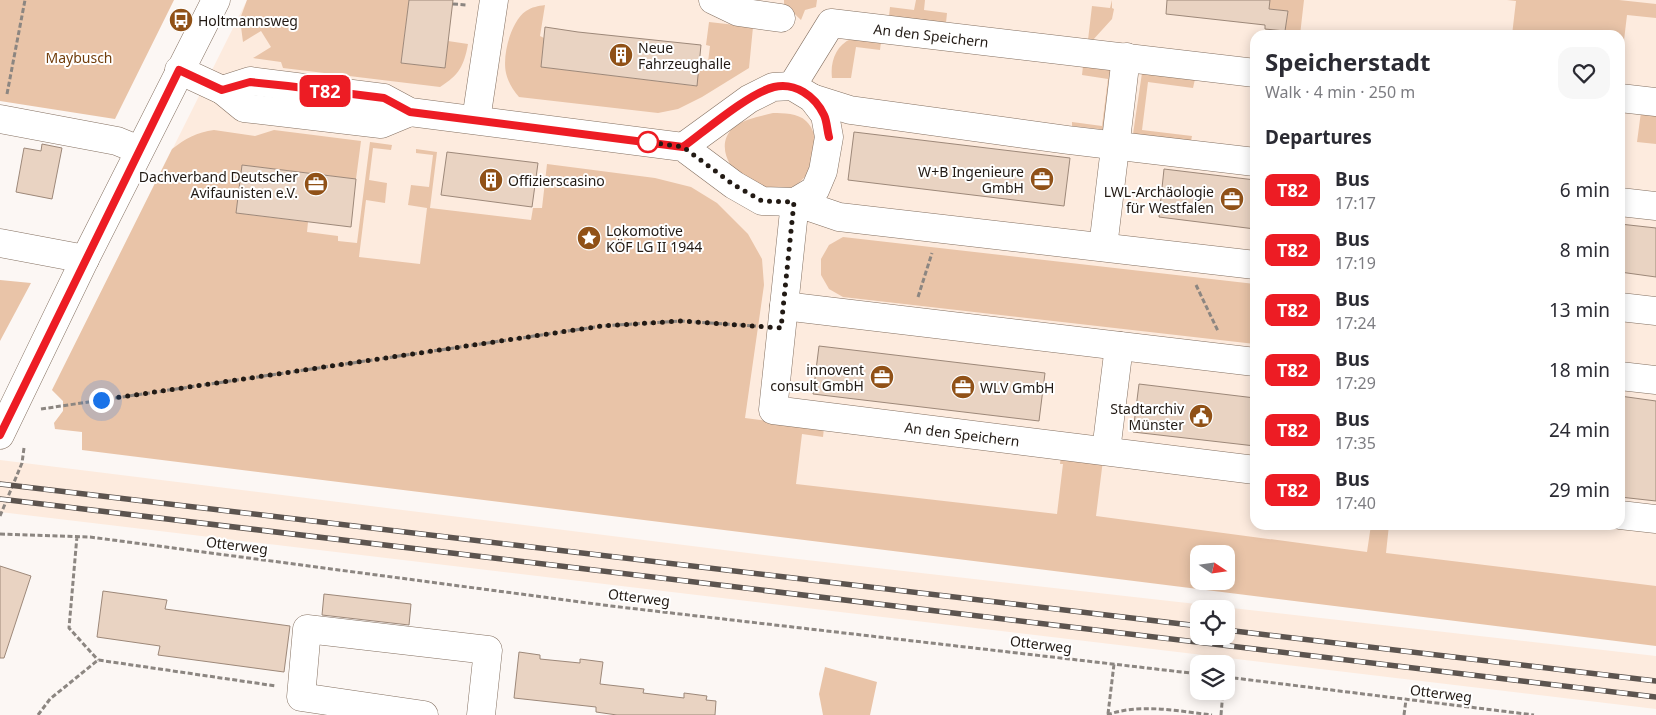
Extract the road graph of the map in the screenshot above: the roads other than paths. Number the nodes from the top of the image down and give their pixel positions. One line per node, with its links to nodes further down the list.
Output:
1 (216, 0): 6 (street)
2 (494, 0): 12 (street)
3 (713, 0): 4 (street)
4 (781, 18)
5 (1126, 57): 7 (street, An den Speichern); 8 (street, An den Speichern); 13 (street)
6 (179, 70): 12 (street); 15 (street)
7 (1250, 72)
8 (802, 92): 13 (street); 14 (street); 17 (street)
9 (1625, 99): 10 (street)
10 (1656, 102)
11 (1, 119): 15 (street)
12 (476, 120): 14 (street)
13 (1115, 146): 16 (street); 21 (street)
14 (683, 147): 17 (street)
15 (139, 150): 22 (street)
16 (1250, 161)
17 (794, 202): 21 (street); 26 (street, An den Speichern)
18 (1625, 203): 19 (street)
19 (1656, 206)
20 (0, 242): 22 (street)
21 (1103, 247): 23 (street)
22 (85, 259): 31 (street)
23 (1250, 264)
24 (1625, 308): 25 (street)
25 (1656, 311)
26 (782, 317): 27 (street); 32 (street, An den Speichern)
27 (1119, 346): 28 (street); 32 (street)
28 (1244, 361)
29 (1625, 377): 30 (street)
30 (1656, 380)
31 (0, 435)
32 (1106, 451): 33 (street, An den Speichern)
33 (1250, 469)
34 (1625, 516): 35 (street)
35 (1656, 519)
36 (424, 715): 37 (street)
37 (481, 715)

